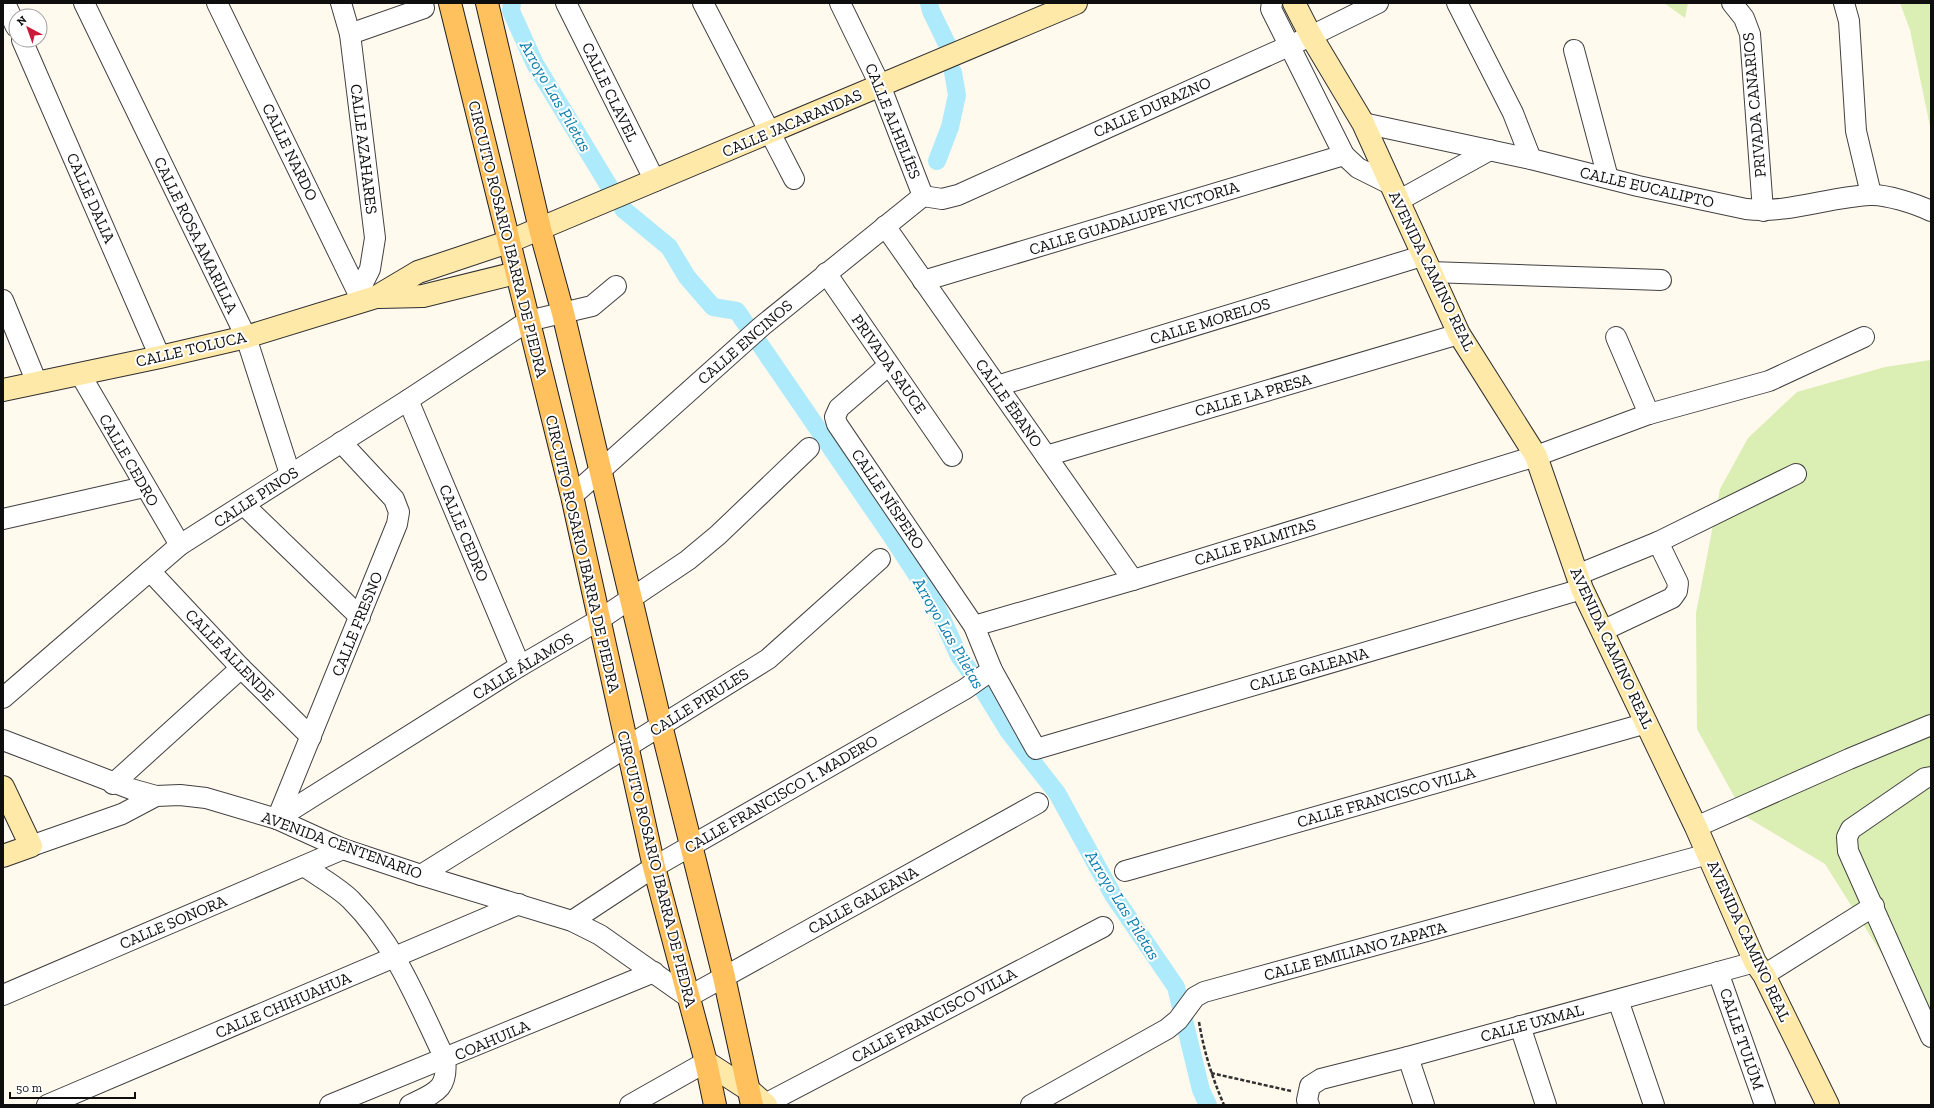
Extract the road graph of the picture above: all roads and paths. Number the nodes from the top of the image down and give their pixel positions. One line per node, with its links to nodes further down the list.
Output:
1 (84, 3): 50 (street, CALLE ROSA AMARILLA)
2 (218, 3): 45 (street, CALLE NARDO)
3 (340, 3): 17 (street, CALLE AZAHARES)
4 (487, 3): 37 (main road)
5 (566, 3): 30 (street, CALLE CLAVEL)
6 (703, 3): 24 (street)
7 (840, 3): 22 (street, CALLE ALHELÍES)
8 (1076, 3): 22 (street, CALLE JACARANDAS)
9 (1294, 3): 18 (street, AVENIDA CAMINO REAL)
10 (1378, 3): 18 (street, CALLE DURAZNO)
11 (1457, 3): 27 (street)
12 (1732, 3): 34 (street, PRIVADA CANARIOS)
13 (1844, 3): 32 (street)
14 (423, 5): 16 (street); 17 (street)
15 (1270, 5): 19 (street)
16 (452, 11): 38 (main road, CIRCUITO ROSARIO IBARRA DE PIEDRA)
17 (350, 34): 45 (street, CALLE AZAHARES)
18 (1310, 36): 19 (street, CALLE DURAZNO); 23 (street, AVENIDA CAMINO REAL)
19 (1288, 45): 26 (street); 33 (street, CALLE DURAZNO)
20 (25, 48): 53 (street, CALLE DALIA)
21 (1574, 50): 28 (street)
22 (880, 85): 24 (street, CALLE JACARANDAS); 33 (street, CALLE ALHELÍES)
23 (1363, 124): 25 (street, CALLE EUCALIPTO); 31 (street, AVENIDA CAMINO REAL)
24 (770, 132): 29 (street); 30 (street, CALLE JACARANDAS)
25 (1490, 150): 27 (street, CALLE EUCALIPTO); 31 (street)
26 (1344, 155): 31 (street); 43 (street, CALLE GUADALUPE VICTORIA)
27 (1531, 159): 28 (street, CALLE EUCALIPTO)
28 (1608, 178): 34 (street, CALLE EUCALIPTO)
29 (794, 179)
30 (655, 181): 37 (street, CALLE JACARANDAS)
31 (1394, 192): 39 (street, AVENIDA CAMINO REAL)
32 (1871, 194): 34 (street, CALLE EUCALIPTO); 35 (street, CALLE EUCALIPTO)
33 (923, 196): 36 (street, CALLE ENCINOS)
34 (1763, 211)
35 (1931, 211)
36 (885, 226): 41 (street, CALLE ENCINOS); 43 (street, CALLE ÉBANO)
37 (540, 229): 38 (street, CALLE JACARANDAS); 47 (main road)
38 (508, 242): 40 (main road, CIRCUITO ROSARIO IBARRA DE PIEDRA); 45 (street, CALLE TOLUCA)
39 (1426, 264): 42 (street, CALLE MORELOS); 49 (street, AVENIDA CAMINO REAL); 57 (street, CALLE MORELOS)
40 (516, 273): 45 (street, CALLE TOLUCA); 48 (main road, CIRCUITO ROSARIO IBARRA DE PIEDRA)
41 (826, 273): 54 (street, PRIVADA SAUCE); 66 (street, CALLE ENCINOS)
42 (1661, 280)
43 (923, 281): 57 (street, CALLE ÉBANO)
44 (616, 286): 47 (street)
45 (365, 297): 50 (street, CALLE TOLUCA)
46 (3, 300): 56 (street)
47 (563, 313): 48 (street); 66 (main road)
48 (528, 321): 59 (street, CALLE PINOS); 70 (main road, CIRCUITO ROSARIO IBARRA DE PIEDRA)
49 (1459, 334): 64 (street, CALLE LA PRESA); 65 (street, AVENIDA CAMINO REAL)
50 (246, 337): 53 (street, CALLE TOLUCA); 67 (street, CALLE ROSA AMARILLA)
51 (1616, 337): 60 (street)
52 (1864, 337): 60 (street, CALLE PALMITAS)
53 (160, 357): 55 (street, CALLE TOLUCA)
54 (889, 365): 63 (street, PRIVADA SAUCE); 82 (street, CALLE NÍSPERO)
55 (80, 374): 56 (street, CALLE TOLUCA); 69 (street, CALLE CEDRO)
56 (37, 383): 58 (street, CALLE TOLUCA)
57 (997, 386): 64 (street, CALLE ÉBANO)
58 (3, 390)
59 (408, 400): 61 (street, CALLE PINOS); 84 (street, CALLE CEDRO)
60 (1649, 414): 65 (street, CALLE PALMITAS)
61 (342, 442): 67 (street, CALLE PINOS); 80 (street, CALLE FRESNO)
62 (809, 448): 79 (street, CALLE ÁLAMOS)
63 (952, 456)
64 (1046, 456): 77 (street, CALLE ÉBANO)
65 (1536, 456): 77 (street, CALLE PALMITAS); 78 (street, AVENIDA CAMINO REAL)
66 (601, 469): 70 (street, CALLE ENCINOS); 79 (main road)
67 (290, 474): 71 (street, CALLE PINOS)
68 (1796, 474): 73 (street, CALLE GALEANA)
69 (144, 487): 72 (street); 74 (street, CALLE CEDRO)
70 (572, 496): 81 (main road, CIRCUITO ROSARIO IBARRA DE PIEDRA)
71 (244, 505): 74 (street, CALLE PINOS); 80 (street)
72 (3, 519)
73 (1658, 542): 78 (street, CALLE GALEANA); 83 (street)
74 (180, 545): 76 (street, CALLE PINOS)
75 (880, 559): 89 (street, CALLE PIRULES)
76 (150, 571): 85 (street, CALLE ALLENDE); 87 (street, CALLE PINOS)
77 (1133, 580): 82 (street, CALLE PALMITAS)
78 (1579, 582): 83 (street, AVENIDA CAMINO REAL); 94 (street, CALLE GALEANA)
79 (632, 598): 81 (street, CALLE ÁLAMOS); 89 (main road)
80 (360, 617): 91 (street, CALLE FRESNO)
81 (599, 620): 84 (street, CALLE ÁLAMOS); 93 (main road, CIRCUITO ROSARIO IBARRA DE PIEDRA)
82 (974, 626): 86 (street, CALLE NÍSPERO)
83 (1602, 631): 88 (street, AVENIDA CAMINO REAL)
84 (520, 666): 100 (street, CALLE ÁLAMOS)
85 (241, 668): 91 (street, CALLE ALLENDE); 96 (street)
86 (988, 673): 94 (street, CALLE NÍSPERO); 103 (street, CALLE FRANCISCO I. MADERO)
87 (3, 698)
88 (1647, 723): 101 (street, AVENIDA CAMINO REAL); 109 (street, CALLE FRANCISCO VILLA)
89 (661, 725): 93 (street, CALLE PIRULES); 103 (main road)
90 (1931, 726): 101 (street)
91 (311, 737): 100 (street, CALLE FRESNO)
92 (3, 740): 96 (street, AVENIDA CENTENARIO)
93 (627, 746): 108 (main road, CIRCUITO ROSARIO IBARRA DE PIEDRA); 110 (street, CALLE PIRULES)
94 (1036, 749)
95 (1931, 777): 112 (street)
96 (113, 784): 98 (street, AVENIDA CENTENARIO)
97 (3, 787): 102 (street)
98 (156, 796): 100 (street, AVENIDA CENTENARIO); 102 (street)
99 (1038, 803): 119 (street, CALLE GALEANA)
100 (277, 819): 104 (street, AVENIDA CENTENARIO)
101 (1696, 827): 105 (street, AVENIDA CAMINO REAL)
102 (31, 846): 106 (street)
103 (691, 846): 108 (street, CALLE FRANCISCO I. MADERO); 119 (main road)
104 (343, 849): 107 (street, CALLE SONORA); 110 (street, AVENIDA CENTENARIO)
105 (1708, 854): 116 (street, AVENIDA CAMINO REAL); 122 (street, CALLE EMILIANO ZAPATA)
106 (3, 856)
107 (304, 866): 115 (street); 120 (street, CALLE SONORA)
108 (654, 867): 113 (street, CALLE FRANCISCO I. MADERO); 121 (main road, CIRCUITO ROSARIO IBARRA DE PIEDRA)
109 (1125, 870)
110 (421, 875): 111 (street, AVENIDA CENTENARIO)
111 (519, 904): 113 (street, AVENIDA CENTENARIO); 115 (street, CALLE CHIHUAHUA)
112 (1874, 906): 116 (street, CALLE UXMAL); 125 (street)
113 (572, 921): 117 (street, AVENIDA CENTENARIO)
114 (1103, 927): 131 (street, CALLE FRANCISCO VILLA)
115 (396, 957): 127 (street); 132 (street, CALLE CHIHUAHUA)
116 (1760, 969): 118 (street, CALLE UXMAL); 143 (street, AVENIDA CAMINO REAL)
117 (654, 972): 121 (street, AVENIDA CENTENARIO); 127 (street, COAHUILA)
118 (1718, 972): 123 (street, CALLE UXMAL); 142 (street, CALLE TULÚM)
119 (724, 977): 121 (street, CALLE GALEANA); 131 (main road)
120 (3, 995)
121 (688, 997): 128 (main road, CIRCUITO ROSARIO IBARRA DE PIEDRA)
122 (1195, 997): 129 (path); 137 (street)
123 (1618, 1000): 124 (street, CALLE UXMAL); 141 (street)
124 (1520, 1026): 126 (street, CALLE UXMAL); 140 (street)
125 (1930, 1031)
126 (1408, 1057): 130 (street, CALLE UXMAL); 139 (street)
127 (445, 1059): 133 (street, COAHUILA); 134 (street)
128 (706, 1062): 131 (street); 135 (street); 136 (main road, CIRCUITO ROSARIO IBARRA DE PIEDRA)
129 (1210, 1072): 130 (path); 138 (path)
130 (1310, 1095)
131 (758, 1101)
132 (47, 1105)
133 (330, 1105)
134 (410, 1105)
135 (630, 1105)
136 (715, 1105)
137 (1031, 1105)
138 (1224, 1105)
139 (1424, 1105)
140 (1546, 1105)
141 (1654, 1105)
142 (1765, 1105)
143 (1828, 1105)

